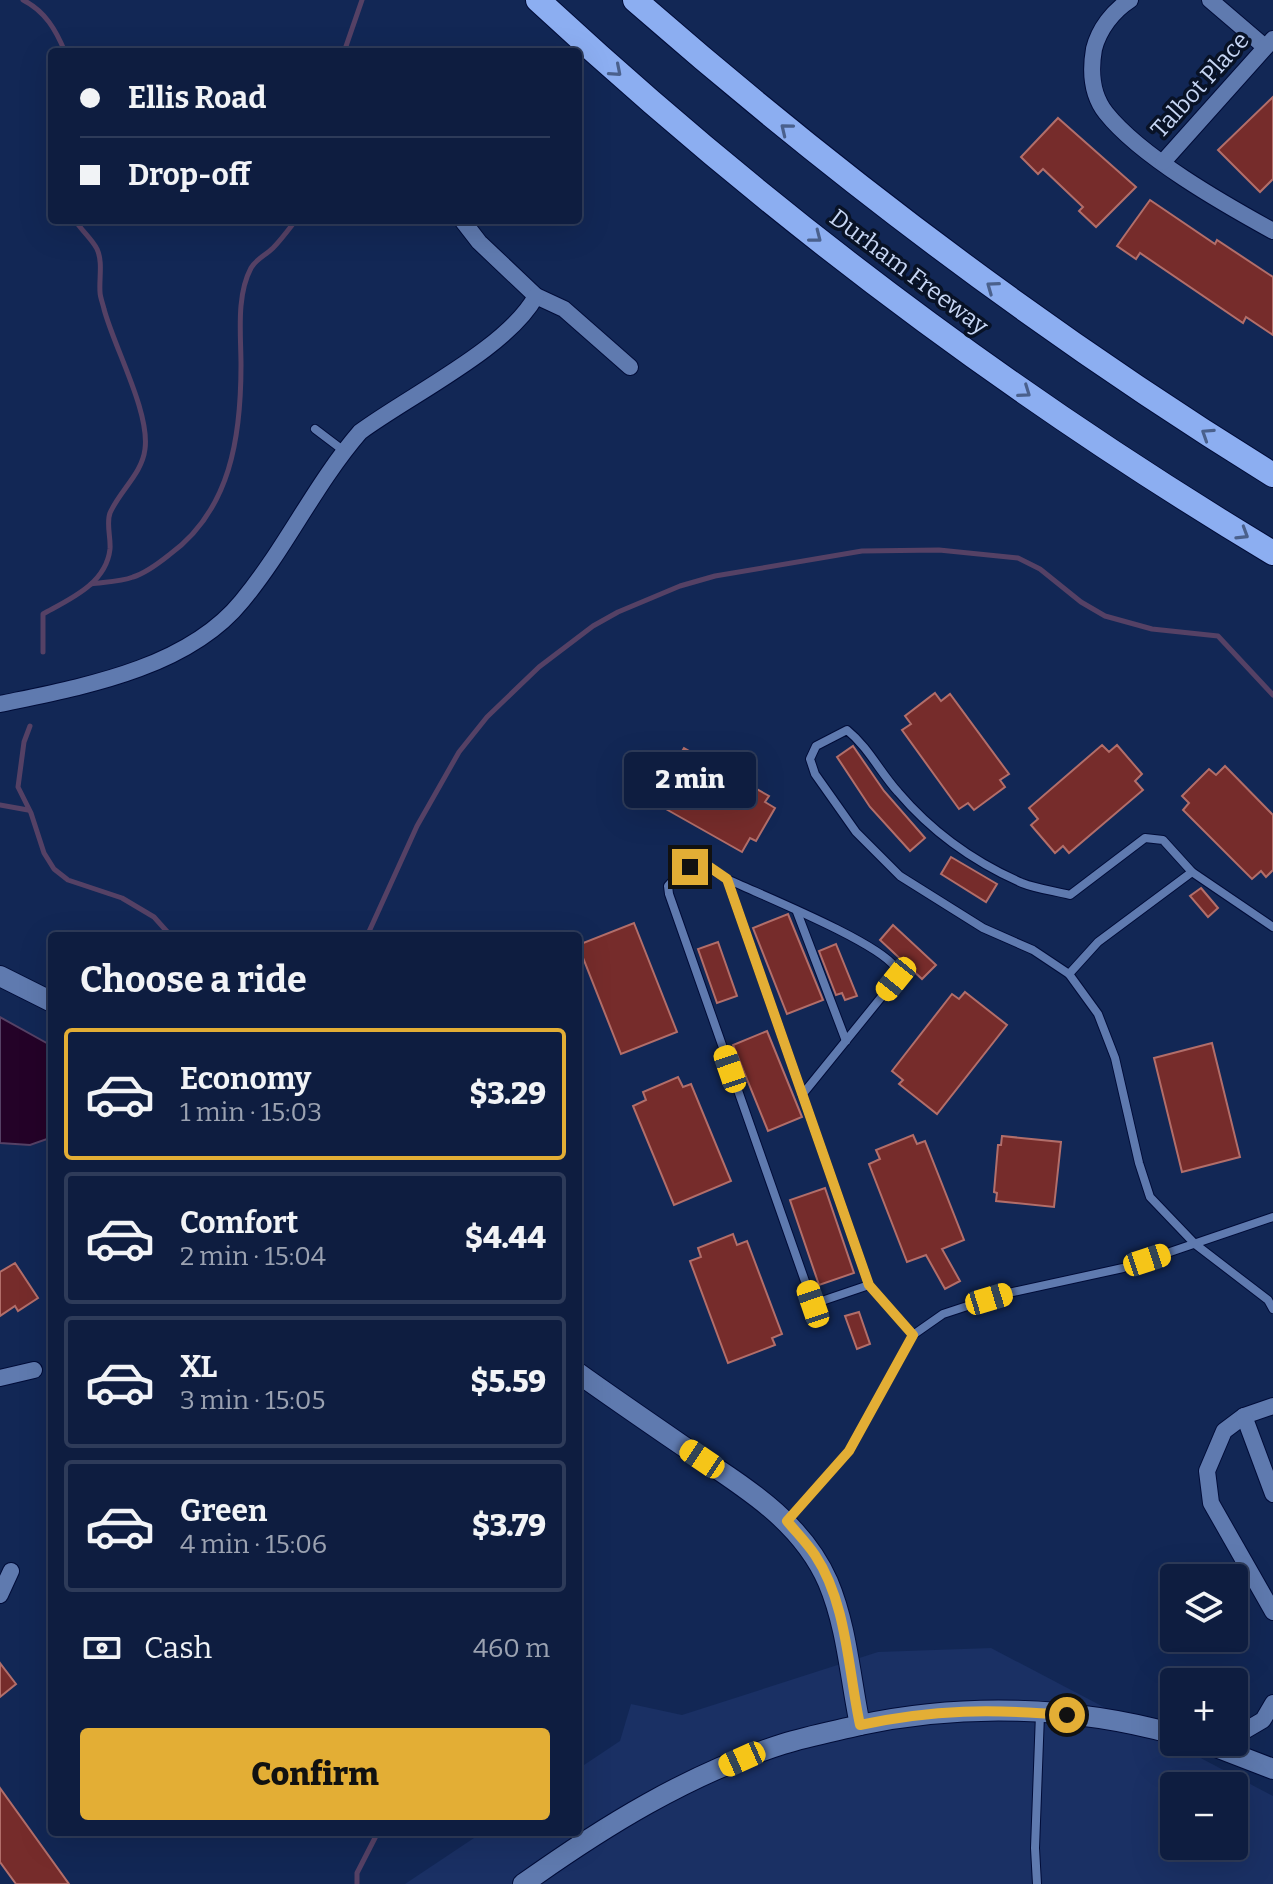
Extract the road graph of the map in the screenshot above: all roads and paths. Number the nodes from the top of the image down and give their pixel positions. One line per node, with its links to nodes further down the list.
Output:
1 (538, 0): 14 (highway, Durham Freeway, one-way to 14)
2 (635, 0): 13 (highway, Durham Freeway, one-way to 2)
3 (1130, 0): 6 (street)
4 (1210, 0): 5 (street)
5 (1269, 43): 6 (street, Talbot Place)
6 (1163, 162): 8 (street)
7 (465, 224): 9 (street)
8 (1273, 231)
9 (536, 296): 10 (street); 12 (street)
10 (630, 367)
11 (315, 429): 12 (lane)
12 (344, 451): 15 (street)
13 (1273, 475)
14 (1273, 553)
15 (0, 704)
16 (1192, 872): 19 (lane); 20 (lane); 20 (lane)
17 (727, 879): 18 (lane); 24 (lane); 27 (lane)
18 (797, 911): 23 (lane); 23 (lane)
19 (1273, 927)
20 (1069, 974): 26 (lane)
21 (0, 976): 22 (main road)
22 (48, 1000)
23 (846, 1041): 24 (lane)
24 (802, 1095): 27 (lane)
25 (1273, 1217): 26 (lane)
26 (1195, 1244): 28 (lane); 29 (lane)
27 (869, 1285): 29 (lane)
28 (1273, 1309)
29 (913, 1335): 36 (lane)
30 (34, 1370): 32 (street)
31 (582, 1376): 36 (main road)
32 (0, 1378)
33 (1273, 1406): 34 (street)
34 (1244, 1416): 35 (street); 39 (street)
35 (1273, 1494)
36 (787, 1521): 42 (main road)
37 (11, 1571): 38 (street)
38 (0, 1595)
39 (1272, 1613)
40 (1273, 1703): 43 (street)
41 (1040, 1713): 42 (main road); 44 (main road); 48 (lane)
42 (860, 1725): 47 (main road)
43 (1248, 1729)
44 (1160, 1730)
45 (1241, 1756): 46 (main road)
46 (1273, 1769)
47 (523, 1884)
48 (1037, 1884)

